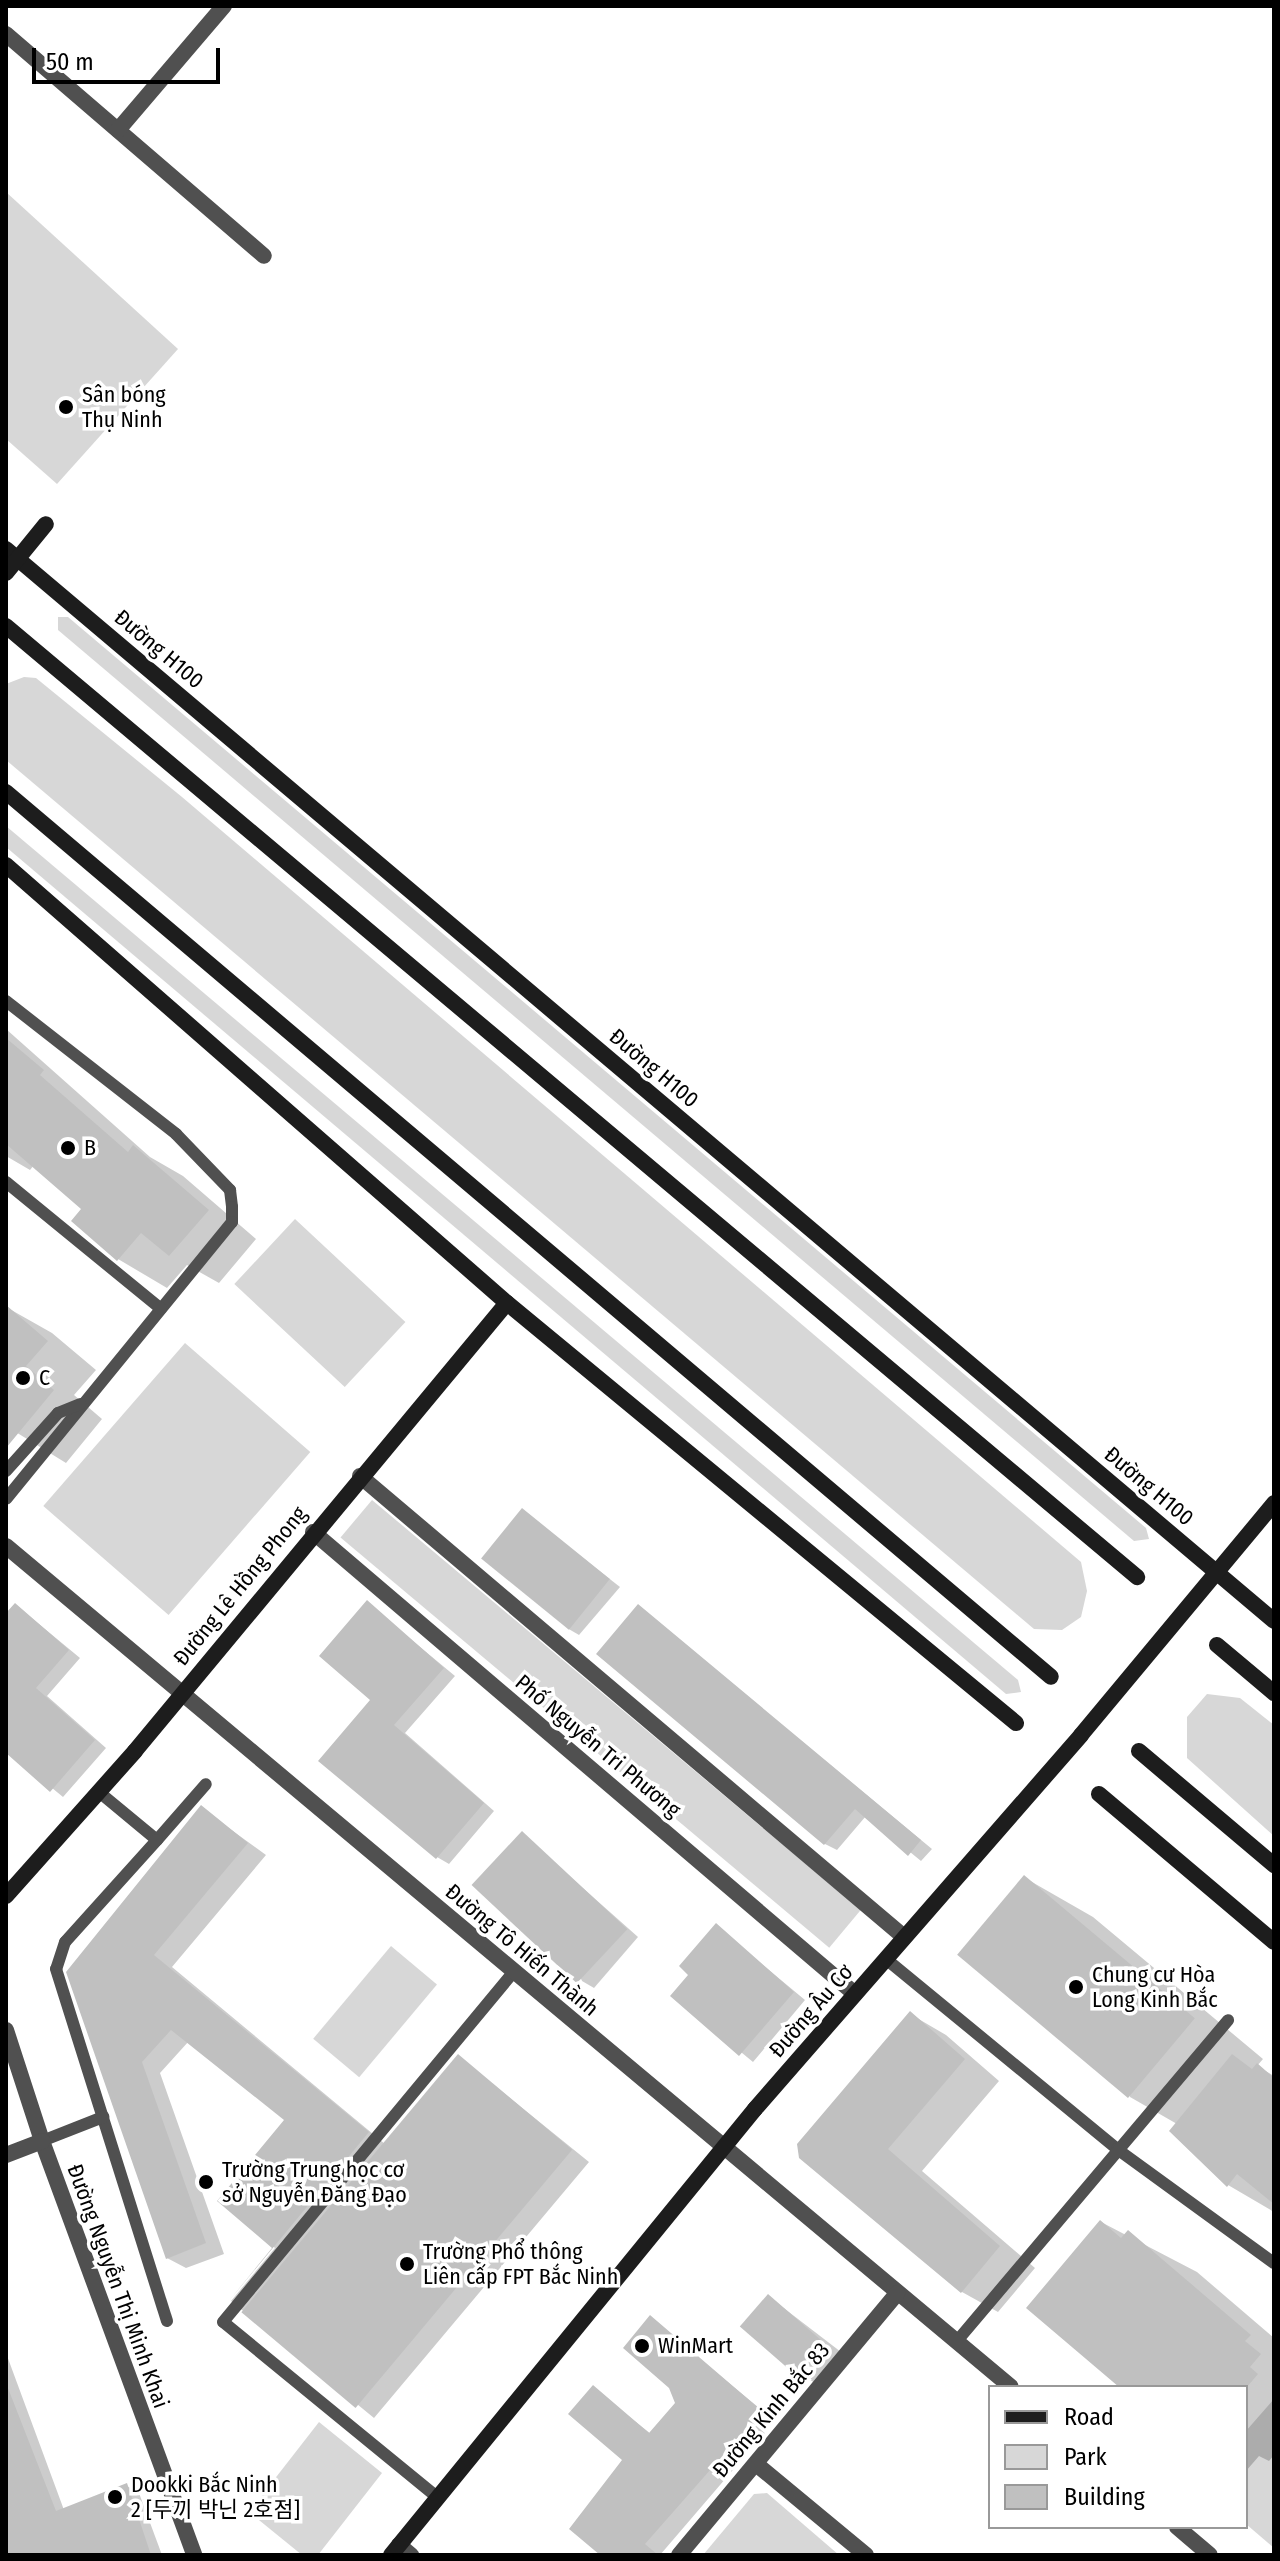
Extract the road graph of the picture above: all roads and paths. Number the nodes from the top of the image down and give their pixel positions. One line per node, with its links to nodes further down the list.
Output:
1 (224, 6): 3 (street)
2 (6, 34): 3 (street)
3 (118, 130): 4 (street)
4 (264, 256)
5 (46, 524): 6 (main road)
6 (12, 554): 7 (main road); 22 (main road, Đường H100)
7 (6, 573)
8 (6, 626): 23 (main road)
9 (6, 792): 26 (main road)
10 (6, 865): 13 (main road)
11 (6, 1001): 14 (lane)
12 (6, 1182): 14 (lane)
13 (507, 1303): 17 (main road, Đường Lê Hồng Phong); 29 (main road)
14 (161, 1309): 15 (lane)
15 (80, 1404): 16 (lane); 18 (lane)
16 (6, 1471)
17 (360, 1476): 20 (main road, Đường Lê Hồng Phong); 37 (street)
18 (6, 1499)
19 (1274, 1503): 22 (main road, Đường Âu Cơ)
20 (313, 1532): 28 (main road, Đường Lê Hồng Phong); 41 (street, Phố Nguyễn Tri Phương)
21 (9, 1554): 28 (street, Đường Tô Hiến Thành)
22 (1217, 1572): 24 (main road, Đường H100); 37 (main road, Đường Âu Cơ)
23 (1137, 1577)
24 (1274, 1621)
25 (1217, 1645): 27 (main road)
26 (1051, 1677)
27 (1274, 1693)
28 (180, 1694): 32 (main road, Đường Lê Hồng Phong); 40 (street, Đường Tô Hiến Thành)
29 (1016, 1723)
30 (1139, 1751): 35 (main road)
31 (206, 1784): 34 (lane)
32 (99, 1792): 34 (lane); 36 (main road, Đường Lê Hồng Phong)
33 (1099, 1794): 38 (main road)
34 (157, 1840): 44 (lane)
35 (1274, 1865)
36 (6, 1896)
37 (904, 1937): 39 (main road, Đường Âu Cơ)
38 (1274, 1942)
39 (886, 1959): 41 (main road, Đường Âu Cơ); 47 (lane)
40 (514, 1972): 46 (street, Đường Tô Hiến Thành); 55 (lane)
41 (855, 1994): 46 (main road, Đường Âu Cơ)
42 (1228, 2020): 47 (lane)
43 (6, 2030): 45 (street, Đường Nguyễn Thị Minh Khai)
44 (103, 2117): 45 (lane); 51 (lane)
45 (42, 2141): 48 (street); 58 (street, Đường Nguyễn Thị Minh Khai)
46 (726, 2146): 50 (street, Đường Tô Hiến Thành); 55 (main road, Đường Âu Cơ)
47 (1117, 2149): 49 (lane); 52 (lane)
48 (6, 2155)
49 (1274, 2263)
50 (897, 2293): 52 (street, Đường Tô Hiến Thành); 54 (street, Đường Kinh Bắc 83)
51 (167, 2321)
52 (957, 2341): 53 (street, Đường Tô Hiến Thành)
53 (1009, 2385)
54 (756, 2464): 59 (street, Đường Kinh Bắc 83); 60 (street)
55 (437, 2497): 57 (main road, Đường Âu Cơ)
56 (1179, 2529): 61 (street)
57 (400, 2552)
58 (194, 2555)
59 (679, 2555)
60 (866, 2555)
61 (1210, 2555)

